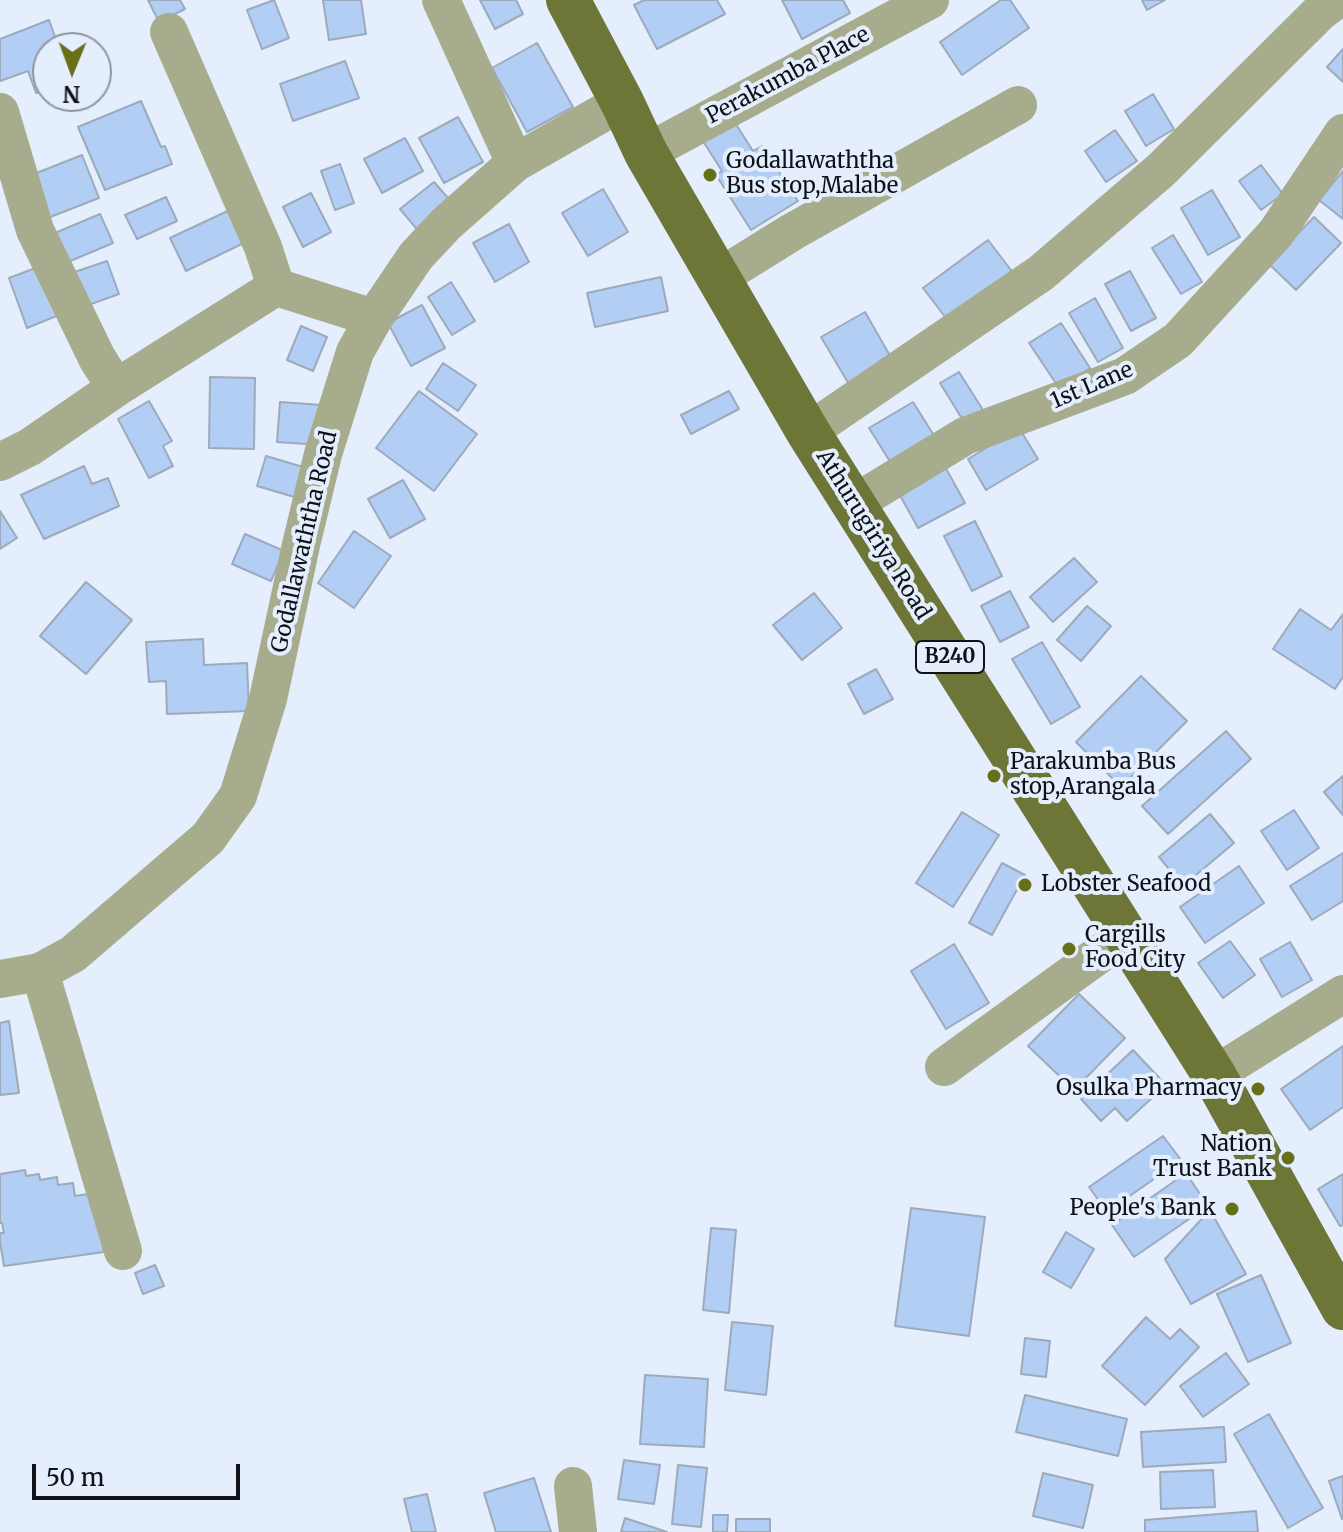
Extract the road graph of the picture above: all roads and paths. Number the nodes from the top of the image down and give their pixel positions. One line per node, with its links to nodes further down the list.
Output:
1 (441, 0): 11 (street)
2 (568, 0): 6 (main road, Athurugiriya Road / B240)
3 (930, 0): 10 (street, Perakumba Place)
4 (1336, 0): 16 (street)
5 (169, 32): 13 (street)
6 (622, 102): 10 (main road, Athurugiriya Road / B240); 11 (street, Godallawaththa Road)
7 (1018, 105): 12 (street)
8 (0, 112): 15 (street)
9 (1343, 133): 18 (street, 1st Lane)
10 (646, 153): 12 (main road, Athurugiriya Road / B240)
11 (515, 163): 14 (street, Godallawaththa Road)
12 (718, 278): 16 (main road, Athurugiriya Road / B240)
13 (276, 287): 14 (street); 15 (street)
14 (374, 318): 20 (street, Godallawaththa Road)
15 (116, 388): 17 (street)
16 (808, 432): 18 (main road, Athurugiriya Road / B240)
17 (0, 462)
18 (853, 504): 19 (main road, Athurugiriya Road / B240)
19 (1126, 935): 23 (street); 24 (main road, Athurugiriya Road / B240)
20 (40, 972): 21 (street, Godallawaththa Road); 25 (street)
21 (0, 979)
22 (1343, 994): 24 (street)
23 (944, 1067)
24 (1214, 1075): 26 (main road, Athurugiriya Road / B240)
25 (123, 1251)
26 (1342, 1302)
27 (573, 1486): 28 (street)
28 (578, 1532)

